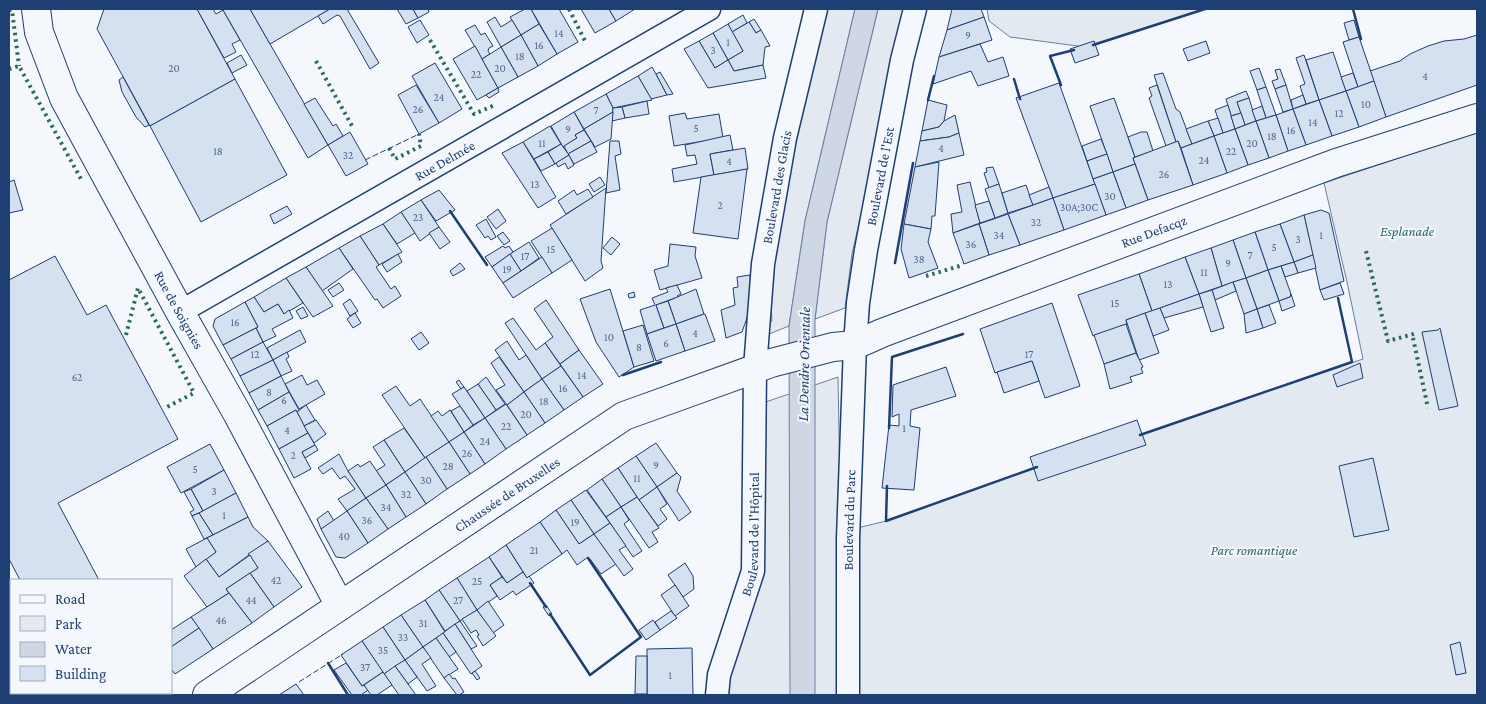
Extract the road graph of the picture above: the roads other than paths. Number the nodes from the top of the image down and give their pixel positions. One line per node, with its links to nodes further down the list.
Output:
1 (36, 9): 6 (street, Rue de Soignies)
2 (708, 9): 6 (street, Rue Delmée)
3 (816, 9): 8 (street, Boulevard des Glacis)
4 (915, 9): 7 (street, Boulevard de l'Est)
5 (1477, 118): 7 (street, Rue Defacqz)
6 (180, 312): 9 (street, Rue de Soignies)
7 (844, 346): 8 (street, Chaussée de Bruxelles); 12 (street, Boulevard du Parc)
8 (763, 365): 9 (street, Chaussée de Bruxelles); 11 (street, Boulevard de l'Hôpital)
9 (340, 606): 10 (street, Chaussée de Bruxelles)
10 (208, 695)
11 (717, 695)
12 (848, 695)

